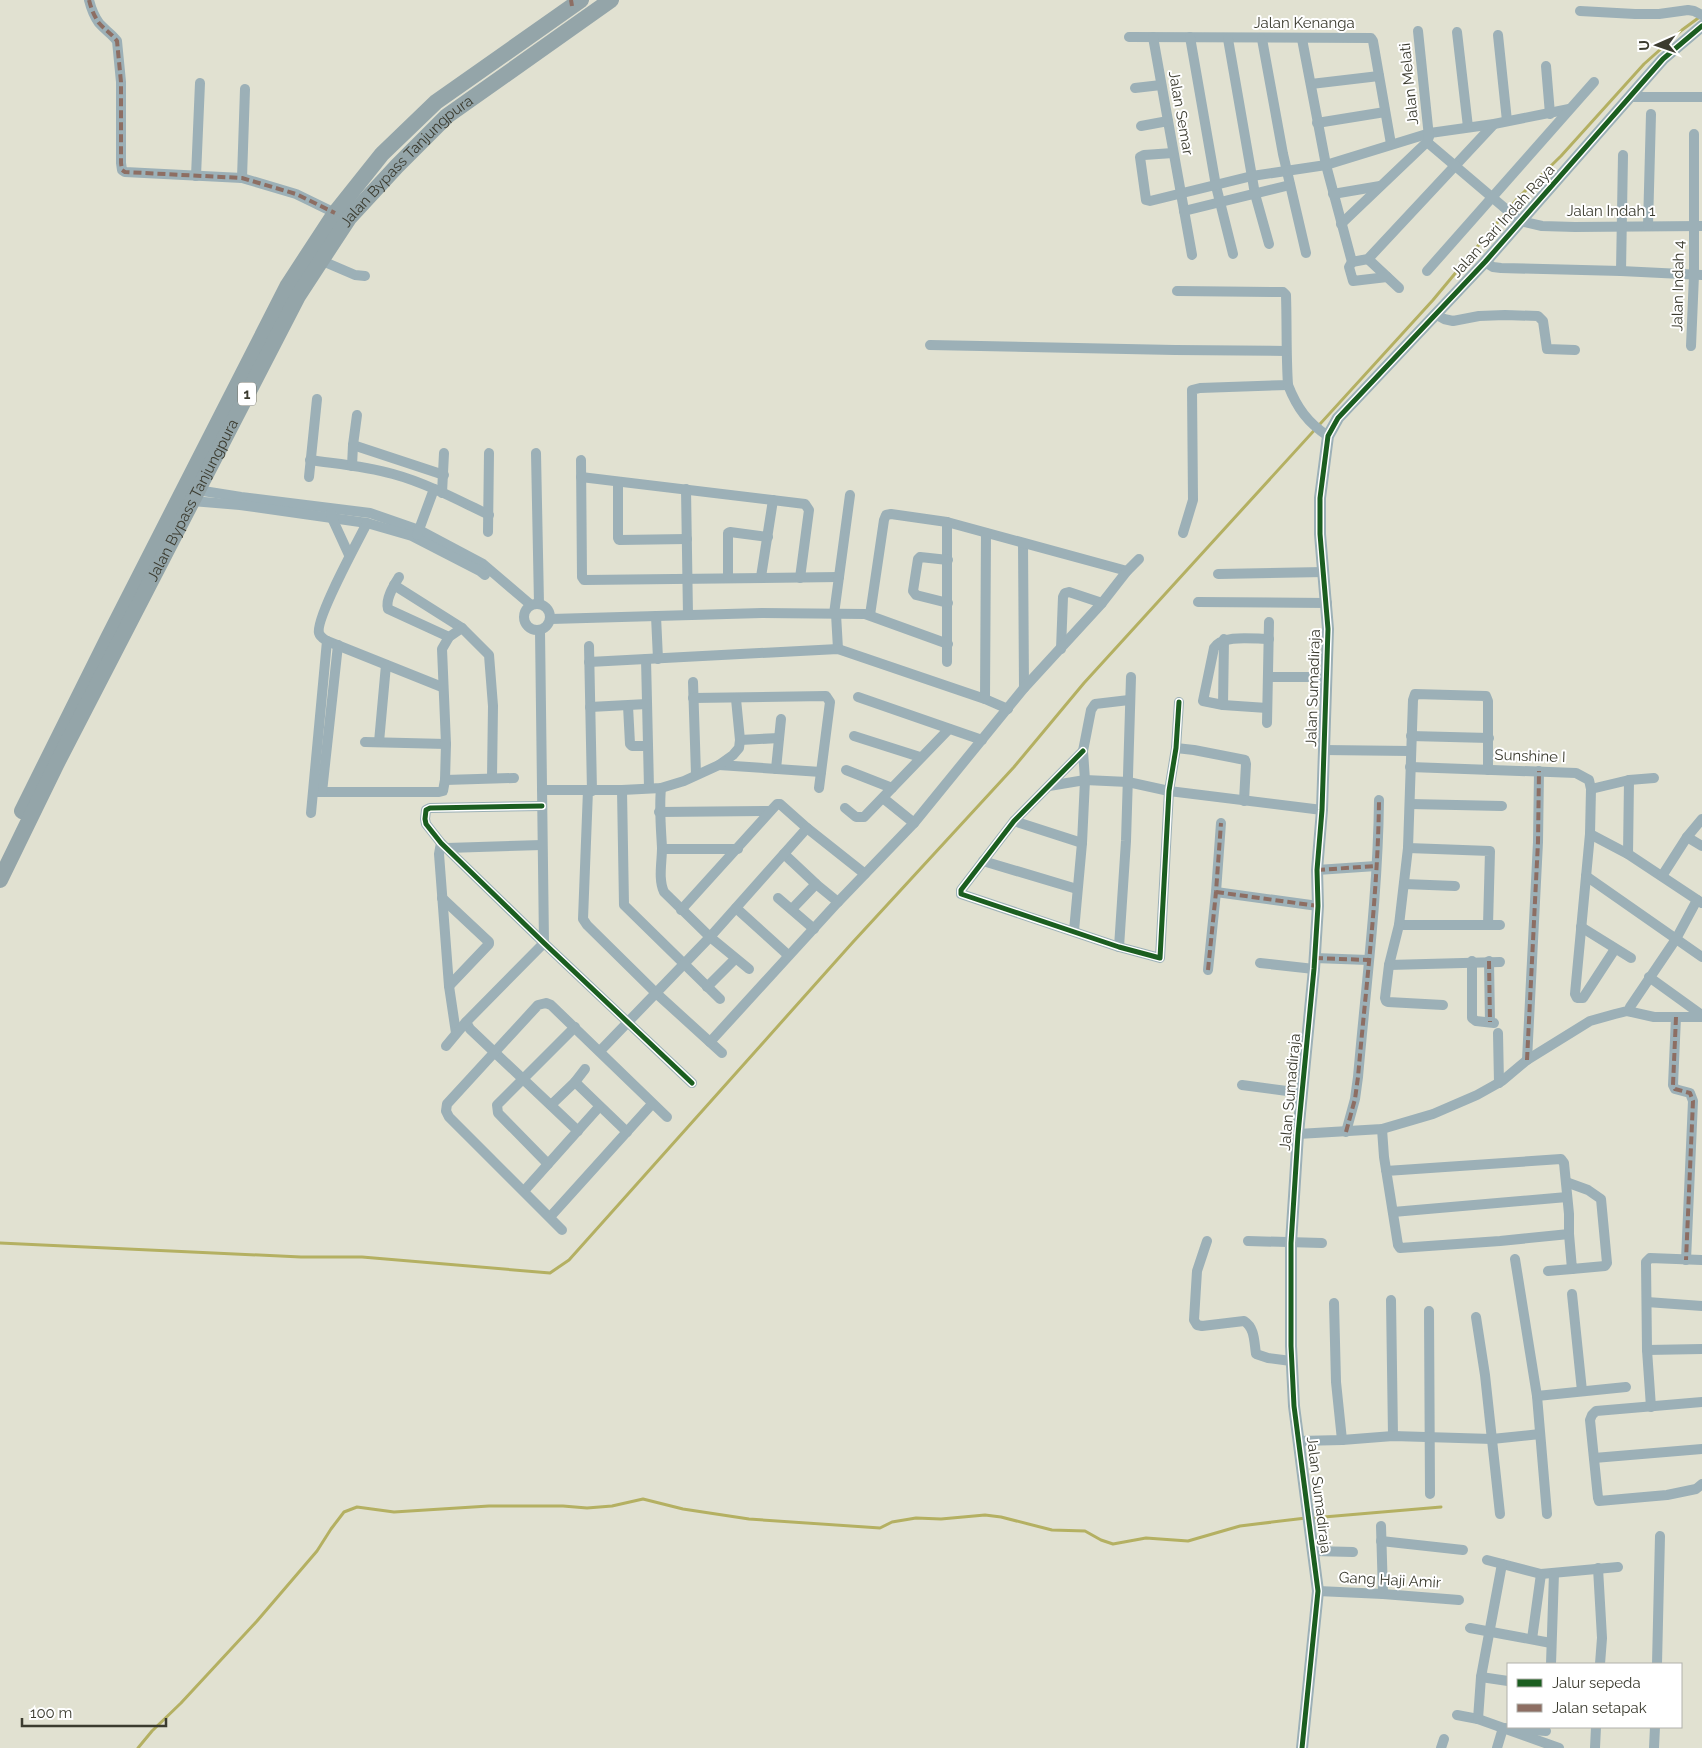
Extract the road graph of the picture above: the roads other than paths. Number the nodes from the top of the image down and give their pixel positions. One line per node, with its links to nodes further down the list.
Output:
1 (89, 0): 44 (street)
2 (611, 0): 67 (highway, Jalan Bypass Tanjungpura / 1)
3 (575, 2): 56 (highway, Jalan Bypass Tanjungpura / 1)
4 (1580, 11): 5 (street)
5 (1700, 14)
6 (1702, 26): 24 (street, Jalan Sari Indah Raya)
7 (1418, 31): 37 (street, Jalan Melati)
8 (1457, 32): 35 (street)
9 (1498, 35): 31 (street)
10 (1129, 37): 11 (street, Jalan Kenanga)
11 (1153, 37): 12 (street, Jalan Kenanga); 21 (street, Jalan Semar)
12 (1190, 37): 13 (street, Jalan Kenanga); 48 (street)
13 (1228, 39): 14 (street, Jalan Kenanga); 45 (street)
14 (1262, 39): 15 (street, Jalan Kenanga); 43 (street)
15 (1302, 39): 17 (street, Jalan Kenanga); 20 (street)
16 (1546, 66): 28 (street)
17 (1379, 76): 20 (street); 27 (street, Jalan Kenanga)
18 (1594, 82): 26 (street)
19 (200, 84): 44 (street)
20 (1310, 84): 32 (street)
21 (1161, 85): 22 (street); 30 (street, Jalan Semar)
22 (1135, 88)
23 (245, 89): 46 (street)
24 (1631, 97): 25 (street); 57 (street, Jalan Sari Indah Raya)
25 (1702, 97)
26 (1569, 110): 28 (street); 53 (street)
27 (1385, 112): 32 (street); 38 (street, Jalan Kenanga)
28 (1550, 114): 31 (street)
29 (1651, 114): 59 (street)
30 (1168, 121): 34 (street); 39 (street, Jalan Semar)
31 (1507, 121): 33 (street)
32 (1317, 123): 41 (street)
33 (1494, 124): 35 (street); 42 (street)
34 (1140, 126)
35 (1468, 127): 37 (street)
36 (1694, 134): 60 (street, Jalan Indah 4)
37 (1428, 137): 38 (street); 42 (street); 49 (street)
38 (1391, 144): 41 (street)
39 (1173, 153): 50 (street, Jalan Semar); 50 (street)
40 (1623, 155): 61 (street)
41 (1326, 165): 43 (street); 52 (street)
42 (1457, 166): 53 (street); 66 (street)
43 (1286, 171): 45 (street); 47 (street)
44 (196, 176): 46 (street)
45 (1252, 176): 48 (street); 51 (street)
46 (242, 178): 56 (street)
47 (1290, 185): 51 (street); 63 (street)
48 (1216, 186): 50 (street); 54 (street)
49 (1380, 186): 52 (street); 58 (street)
50 (1181, 194): 55 (street, Jalan Semar)
51 (1255, 194): 54 (street); 62 (street)
52 (1333, 194): 58 (street)
53 (1497, 201): 57 (street); 70 (street)
54 (1221, 202): 55 (street); 64 (street)
55 (1184, 211): 65 (street, Jalan Semar)
56 (335, 213): 241 (highway, Jalan Bypass Tanjungpura / 1)
57 (1518, 219): 61 (street, Jalan Indah 1); 69 (street, Jalan Sari Indah Raya)
58 (1341, 224): 68 (street)
59 (1648, 226): 60 (street, Jalan Indah 1); 61 (street, Jalan Indah 1)
60 (1698, 226): 72 (street, Jalan Indah 4)
61 (1621, 228): 71 (street)
62 (1269, 244)
63 (1306, 253)
64 (1233, 254)
65 (1192, 255)
66 (1368, 259): 68 (street); 74 (street)
67 (320, 260): 73 (street); 99 (highway, Jalan Bypass Tanjungpura / 1)
68 (1352, 262): 74 (street)
69 (1485, 262): 71 (street); 77 (street, Jalan Sari Indah Raya)
70 (1427, 271)
71 (1621, 271): 72 (street)
72 (1698, 275): 79 (street, Jalan Indah 4)
73 (365, 276)
74 (1387, 277): 75 (street)
75 (1399, 288)
76 (1177, 291): 81 (street)
77 (1435, 314): 80 (street); 85 (street, Jalan Sari Indah Raya)
78 (930, 345): 81 (street)
79 (1691, 346)
80 (1575, 350)
81 (1286, 351): 82 (street)
82 (1288, 385): 85 (street); 108 (street)
83 (317, 399): 90 (street)
84 (357, 415): 86 (street)
85 (1324, 434): 117 (street, Jalan Sumadiraja)
86 (353, 445): 92 (street); 93 (street)
87 (444, 453): 93 (street)
88 (489, 453): 103 (street)
89 (536, 453): 128 (street)
90 (310, 460): 92 (street); 94 (street)
91 (581, 460): 95 (street)
92 (352, 466): 98 (street)
93 (444, 474): 98 (street)
94 (309, 477)
95 (581, 477): 96 (street); 121 (street)
96 (618, 482): 97 (street); 111 (street)
97 (686, 489): 101 (street); 111 (street)
98 (438, 491): 103 (street); 109 (street)
99 (195, 495): 102 (street); 248 (highway, Jalan Bypass Tanjungpura / 1)
100 (850, 495): 120 (street)
101 (773, 500): 110 (street); 123 (street)
102 (331, 513): 105 (street); 109 (street); 113 (street)
103 (489, 515): 106 (street)
104 (947, 522): 107 (street); 115 (street); 131 (street)
105 (367, 523): 109 (street); 113 (street)
106 (488, 532)
107 (986, 533): 112 (street); 160 (street)
108 (1183, 533)
109 (417, 534): 128 (street)
110 (768, 537): 119 (street); 122 (street)
111 (687, 539): 121 (street)
112 (1023, 543): 116 (street); 156 (street)
113 (349, 556): 140 (street)
114 (1139, 558): 116 (street)
115 (948, 560): 125 (street); 125 (street)
116 (1127, 571): 126 (street)
117 (1324, 572): 118 (street); 127 (street, Jalan Sumadiraja)
118 (1218, 574)
119 (761, 577): 122 (street); 123 (street)
120 (839, 577): 123 (street); 129 (street)
121 (688, 578): 122 (street); 130 (street)
122 (728, 578)
123 (800, 578)
124 (1198, 602): 127 (street)
125 (948, 603): 141 (street)
126 (1102, 603): 145 (street); 145 (street)
127 (1327, 603): 153 (street, Jalan Sumadiraja)
128 (532, 606): 133 (street); 136 (street)
129 (835, 614): 130 (street); 131 (street); 144 (street)
130 (688, 615): 132 (street)
131 (870, 615): 141 (street)
132 (656, 616): 133 (street); 146 (street)
133 (551, 619): 136 (street)
134 (1269, 622): 139 (street)
135 (462, 628): 137 (street); 137 (street); 196 (street)
136 (540, 631): 208 (street)
137 (448, 637): 155 (street)
138 (1224, 639): 139 (street); 164 (street); 164 (street)
139 (1269, 639): 152 (street)
140 (327, 641): 142 (street); 169 (street)
141 (948, 644): 149 (street)
142 (338, 645): 150 (street); 169 (street)
143 (588, 646): 148 (street)
144 (838, 649): 146 (street); 160 (street)
145 (1061, 649): 156 (street)
146 (658, 658): 147 (street)
147 (646, 659): 148 (street); 163 (street)
148 (589, 662): 166 (street)
149 (948, 662)
150 (386, 665): 155 (street); 180 (street)
151 (1131, 677): 161 (street)
152 (1268, 677): 153 (street); 167 (street)
153 (1326, 677): 184 (street, Jalan Sumadiraja)
154 (694, 682): 158 (street)
155 (442, 687): 181 (street)
156 (1024, 688): 168 (street)
157 (858, 697): 172 (street)
158 (693, 698): 159 (street); 195 (street)
159 (736, 699): 177 (street); 194 (street)
160 (985, 699): 168 (street)
161 (1129, 700): 185 (street); 202 (street)
162 (1179, 702): 183 (street)
163 (647, 704): 165 (street); 182 (street)
164 (1223, 705): 167 (street)
165 (628, 706): 166 (street); 182 (street)
166 (590, 707): 209 (street)
167 (1266, 708): 171 (street)
168 (1008, 709): 178 (street)
169 (326, 714): 213 (street)
170 (781, 719): 175 (street)
171 (1267, 723)
172 (949, 729): 178 (street); 187 (street)
173 (854, 736): 187 (street)
174 (1411, 736): 176 (street); 176 (street); 186 (street)
175 (779, 738): 177 (street); 190 (street)
176 (1489, 738): 192 (street)
177 (740, 740): 188 (street)
178 (982, 740): 227 (street)
179 (365, 742): 180 (street)
180 (379, 742): 181 (street)
181 (446, 744): 199 (street)
182 (648, 746): 204 (street)
183 (1176, 748): 211 (street); 216 (street)
184 (1324, 750): 186 (street); 221 (street, Jalan Sumadiraja)
185 (1084, 751): 200 (street); 203 (street)
186 (1410, 751): 189 (street)
187 (920, 757): 207 (street)
188 (719, 765): 190 (street); 195 (street)
189 (1410, 767): 192 (street, Sunshine I); 217 (street)
190 (776, 769): 194 (street)
191 (846, 770): 207 (street)
192 (1488, 770): 193 (street, Sunshine I)
193 (1540, 771): 212 (street, Sunshine I); 306 (street)
194 (821, 772): 206 (street)
195 (696, 774): 205 (street)
196 (492, 778): 197 (street); 199 (street)
197 (514, 778)
198 (1654, 778): 201 (street)
199 (445, 780): 213 (street)
200 (1085, 780): 202 (street); 203 (street); 232 (street)
201 (1629, 780): 212 (street); 240 (street)
202 (1128, 782): 211 (street); 271 (street)
203 (1049, 786): 226 (street)
204 (649, 788): 205 (street); 210 (street)
205 (661, 788): 223 (street)
206 (819, 788)
207 (892, 788): 214 (street)
208 (542, 790): 209 (street); 218 (street)
209 (590, 790): 210 (street); 290 (street)
210 (622, 790): 282 (street)
211 (1169, 790): 216 (street); 271 (street)
212 (1592, 790): 230 (street)
213 (318, 792): 224 (street)
214 (883, 798): 220 (street); 227 (street)
215 (1379, 800): 243 (street)
216 (1244, 801): 221 (street)
217 (1410, 804): 219 (street); 236 (street)
218 (542, 806): 233 (street); 234 (street)
219 (1502, 806)
220 (845, 808)
221 (1322, 810): 244 (street, Jalan Sumadiraja)
222 (770, 811): 223 (street); 229 (street); 238 (street)
223 (659, 812): 237 (street)
224 (311, 813)
225 (1702, 819): 231 (street)
226 (1014, 821): 232 (street); 242 (street)
227 (914, 823): 245 (street)
228 (1221, 823): 253 (street)
229 (808, 828): 239 (street); 245 (street)
230 (1590, 834): 240 (street); 246 (street)
231 (1687, 837): 235 (street); 247 (street)
232 (1082, 843): 252 (street)
233 (444, 845): 234 (street); 254 (street); 270 (street)
234 (542, 845): 270 (street)
235 (1702, 846)
236 (1408, 848): 250 (street); 263 (street)
237 (662, 849): 238 (street); 261 (street)
238 (738, 849): 261 (street)
239 (784, 854): 249 (street); 259 (street)
240 (1628, 854): 247 (street)
241 (0, 856)
242 (983, 861): 252 (street); 267 (street)
243 (1376, 866): 244 (street); 277 (street)
244 (1317, 870): 258 (street, Jalan Sumadiraja)
245 (865, 874): 257 (street)
246 (1586, 876): 265 (street); 269 (street)
247 (1662, 876): 256 (street)
248 (0, 880)
249 (816, 884): 257 (street); 260 (street)
250 (1404, 884): 251 (street); 262 (street)
251 (1455, 886)
252 (1077, 889): 267 (street)
253 (1216, 892): 258 (street); 286 (street)
254 (442, 898): 288 (street); 288 (street)
255 (778, 898): 260 (street)
256 (1700, 901): 269 (street)
257 (838, 902): 266 (street)
258 (1318, 906): 283 (street, Jalan Sumadiraja)
259 (736, 908): 268 (street); 273 (street)
260 (792, 909): 266 (street)
261 (681, 910): 268 (street)
262 (1399, 925): 263 (street); 284 (street)
263 (1488, 925): 264 (street)
264 (1500, 925)
265 (1581, 927): 272 (street); 272 (street)
266 (814, 929): 273 (street)
267 (1074, 931): 271 (street)
268 (710, 937): 276 (street); 282 (street)
269 (1676, 939): 274 (street); 287 (street)
270 (544, 944): 296 (street); 297 (street)
271 (1119, 947)
272 (1615, 950): 275 (street)
273 (788, 956): 301 (street)
274 (1702, 957)
275 (1631, 958)
276 (735, 959): 285 (street); 289 (street)
277 (1368, 960): 283 (street); 321 (street)
278 (1489, 961): 279 (street); 279 (street); 280 (street)
279 (1472, 962): 284 (street)
280 (1500, 962)
281 (1260, 963): 283 (street)
282 (684, 964): 289 (street); 290 (street)
283 (1315, 964): 313 (street, Jalan Sumadiraja)
284 (1388, 965): 292 (street)
285 (749, 969)
286 (1208, 970)
287 (1649, 977): 293 (street); 294 (street)
288 (449, 986): 299 (street)
289 (708, 987): 291 (street)
290 (656, 992): 297 (street); 301 (street)
291 (720, 999)
292 (1443, 1005)
293 (1630, 1007)
294 (1701, 1015): 295 (street)
295 (1676, 1017): 306 (street); 337 (street)
296 (466, 1022): 299 (street); 304 (street)
297 (628, 1022): 303 (street); 310 (street)
298 (574, 1027): 303 (street); 304 (street); 308 (street)
299 (456, 1033): 302 (street)
300 (1498, 1033): 311 (street)
301 (710, 1042): 305 (street)
302 (446, 1046)
303 (600, 1051): 314 (street)
304 (495, 1053): 308 (street); 326 (street)
305 (722, 1053)
306 (1527, 1060): 311 (street)
307 (585, 1069): 309 (street)
308 (522, 1078): 315 (street); 323 (street)
309 (574, 1082): 315 (street); 316 (street)
310 (692, 1083)
311 (1498, 1083): 318 (street)
312 (1242, 1085): 313 (street)
313 (1302, 1093): 322 (street, Jalan Sumadiraja)
314 (652, 1104): 317 (street); 320 (street)
315 (551, 1105): 319 (street)
316 (599, 1107): 319 (street); 320 (street)
317 (667, 1118)
318 (1382, 1129): 321 (street); 324 (street)
319 (578, 1131): 323 (street)
320 (627, 1132): 329 (street)
321 (1346, 1132): 322 (street)
322 (1298, 1134): 334 (street, Jalan Sumadiraja)
323 (548, 1164): 326 (street)
324 (1386, 1171): 325 (street); 328 (street)
325 (1566, 1182): 327 (street); 339 (street)
326 (524, 1191): 329 (street)
327 (1567, 1197): 328 (street); 331 (street)
328 (1392, 1212): 331 (street)
329 (550, 1217): 330 (street)
330 (562, 1230)
331 (1569, 1234): 339 (street)
332 (1207, 1241): 350 (street)
333 (1248, 1242): 334 (street)
334 (1291, 1242): 335 (street); 350 (street, Jalan Sumadiraja)
335 (1322, 1243)
336 (1515, 1259): 353 (street)
337 (1686, 1260): 338 (street); 343 (street)
338 (1702, 1260)
339 (1572, 1269): 340 (street)
340 (1548, 1271)
341 (1572, 1294): 352 (street)
342 (1391, 1300): 357 (street)
343 (1647, 1302): 345 (street); 349 (street)
344 (1334, 1303): 360 (street)
345 (1702, 1306)
346 (1429, 1311): 358 (street)
347 (1476, 1316): 359 (street)
348 (1702, 1349): 349 (street)
349 (1647, 1350): 355 (street)
350 (1291, 1361): 361 (street, Jalan Sumadiraja)
351 (1626, 1387): 352 (street)
352 (1582, 1391): 353 (street)
353 (1538, 1396): 356 (street)
354 (1702, 1402): 355 (street)
355 (1651, 1407): 363 (street)
356 (1540, 1434): 359 (street); 367 (street)
357 (1393, 1436): 358 (street); 360 (street)
358 (1429, 1436): 359 (street); 365 (street)
359 (1492, 1439): 366 (street)
360 (1342, 1440): 361 (street)
361 (1299, 1441): 372 (street, Jalan Sumadiraja)
362 (1702, 1449): 363 (street)
363 (1594, 1458): 364 (street)
364 (1702, 1484)
365 (1430, 1494)
366 (1500, 1514)
367 (1547, 1514)
368 (1381, 1526): 370 (street)
369 (1660, 1536): 389 (street)
370 (1381, 1541): 371 (street); 381 (street)
371 (1464, 1550)
372 (1314, 1551): 373 (street); 380 (street, Jalan Sumadiraja)
373 (1353, 1552)
374 (1487, 1560): 375 (street)
375 (1502, 1564): 379 (street); 384 (street)
376 (1618, 1567): 377 (street)
377 (1598, 1568): 378 (street); 388 (street)
378 (1554, 1573): 379 (street); 386 (street)
379 (1541, 1574): 385 (street)
380 (1318, 1591): 381 (street, Gang Haji Amir); 399 (street, Jalan Sumadiraja)
381 (1382, 1594): 382 (street, Gang Haji Amir)
382 (1459, 1600)
383 (1470, 1628): 384 (street)
384 (1489, 1632): 385 (street); 390 (street)
385 (1532, 1639): 386 (street)
386 (1550, 1643): 387 (street)
387 (1551, 1663)
388 (1600, 1663)
389 (1657, 1663)
390 (1482, 1677): 391 (street); 393 (street)
391 (1507, 1680)
392 (1457, 1715): 393 (street)
393 (1478, 1719): 394 (street)
394 (1503, 1728): 397 (street); 398 (street); 400 (street)
395 (1596, 1728): 402 (street)
396 (1655, 1728): 403 (street)
397 (1546, 1729): 398 (street)
398 (1544, 1743): 401 (street)
399 (1302, 1748)
400 (1497, 1748)
401 (1559, 1748)
402 (1595, 1748)
403 (1654, 1748)

